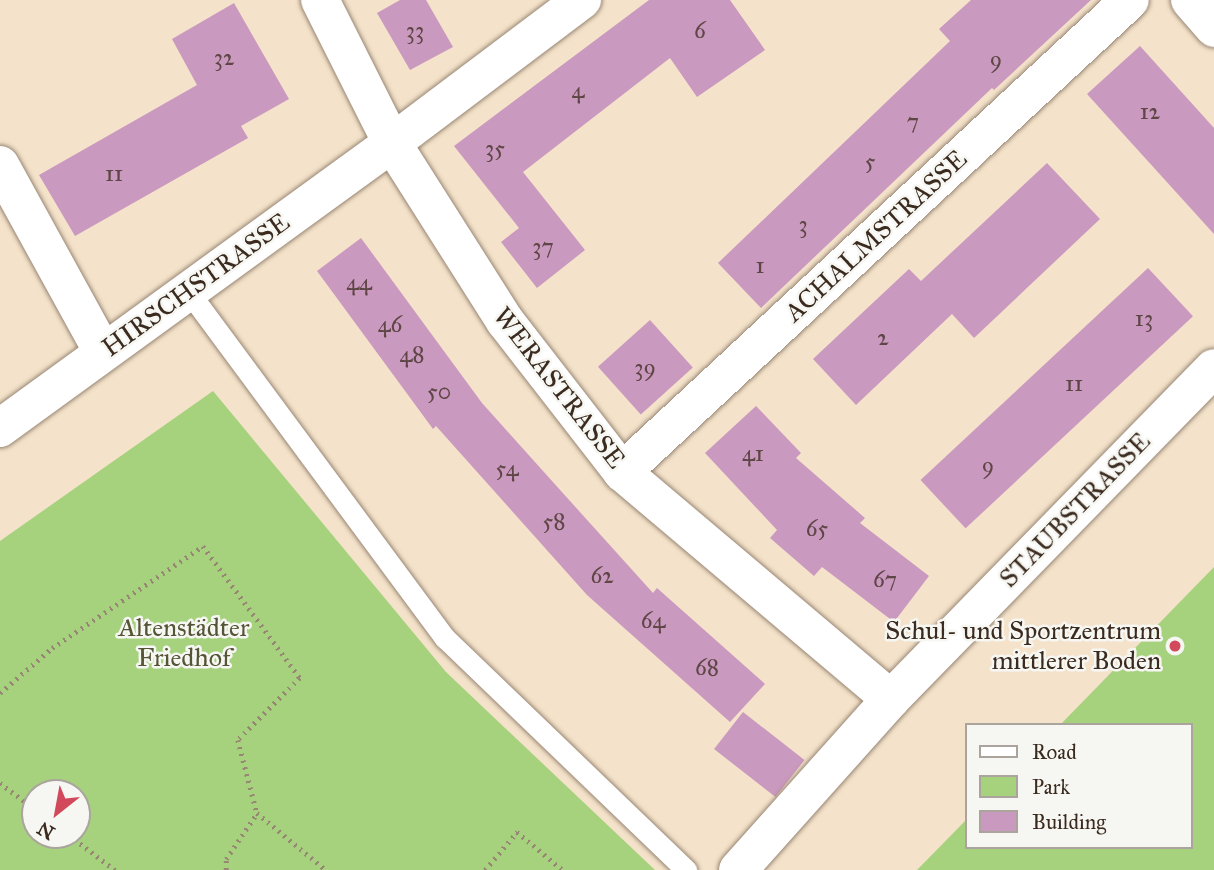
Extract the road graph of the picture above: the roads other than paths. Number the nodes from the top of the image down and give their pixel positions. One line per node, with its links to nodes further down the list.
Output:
1 (320, 0): 6 (street, WERASTRASSE)
2 (582, 0): 6 (street, HIRSCHSTRASSE)
3 (1130, 0): 12 (street, ACHALMSTRASSE)
4 (1190, 0): 5 (street)
5 (1214, 29)
6 (392, 143): 8 (street, HIRSCHSTRASSE); 12 (street, WERASTRASSE)
7 (0, 165): 9 (street)
8 (188, 291): 9 (street, HIRSCHSTRASSE); 14 (lane)
9 (103, 352): 11 (street, HIRSCHSTRASSE)
10 (1214, 368): 13 (street, STAUBSTRASSE)
11 (0, 428)
12 (622, 472): 13 (street, WERASTRASSE)
13 (891, 699): 15 (street, STAUBSTRASSE)
14 (686, 870)
15 (738, 870)

